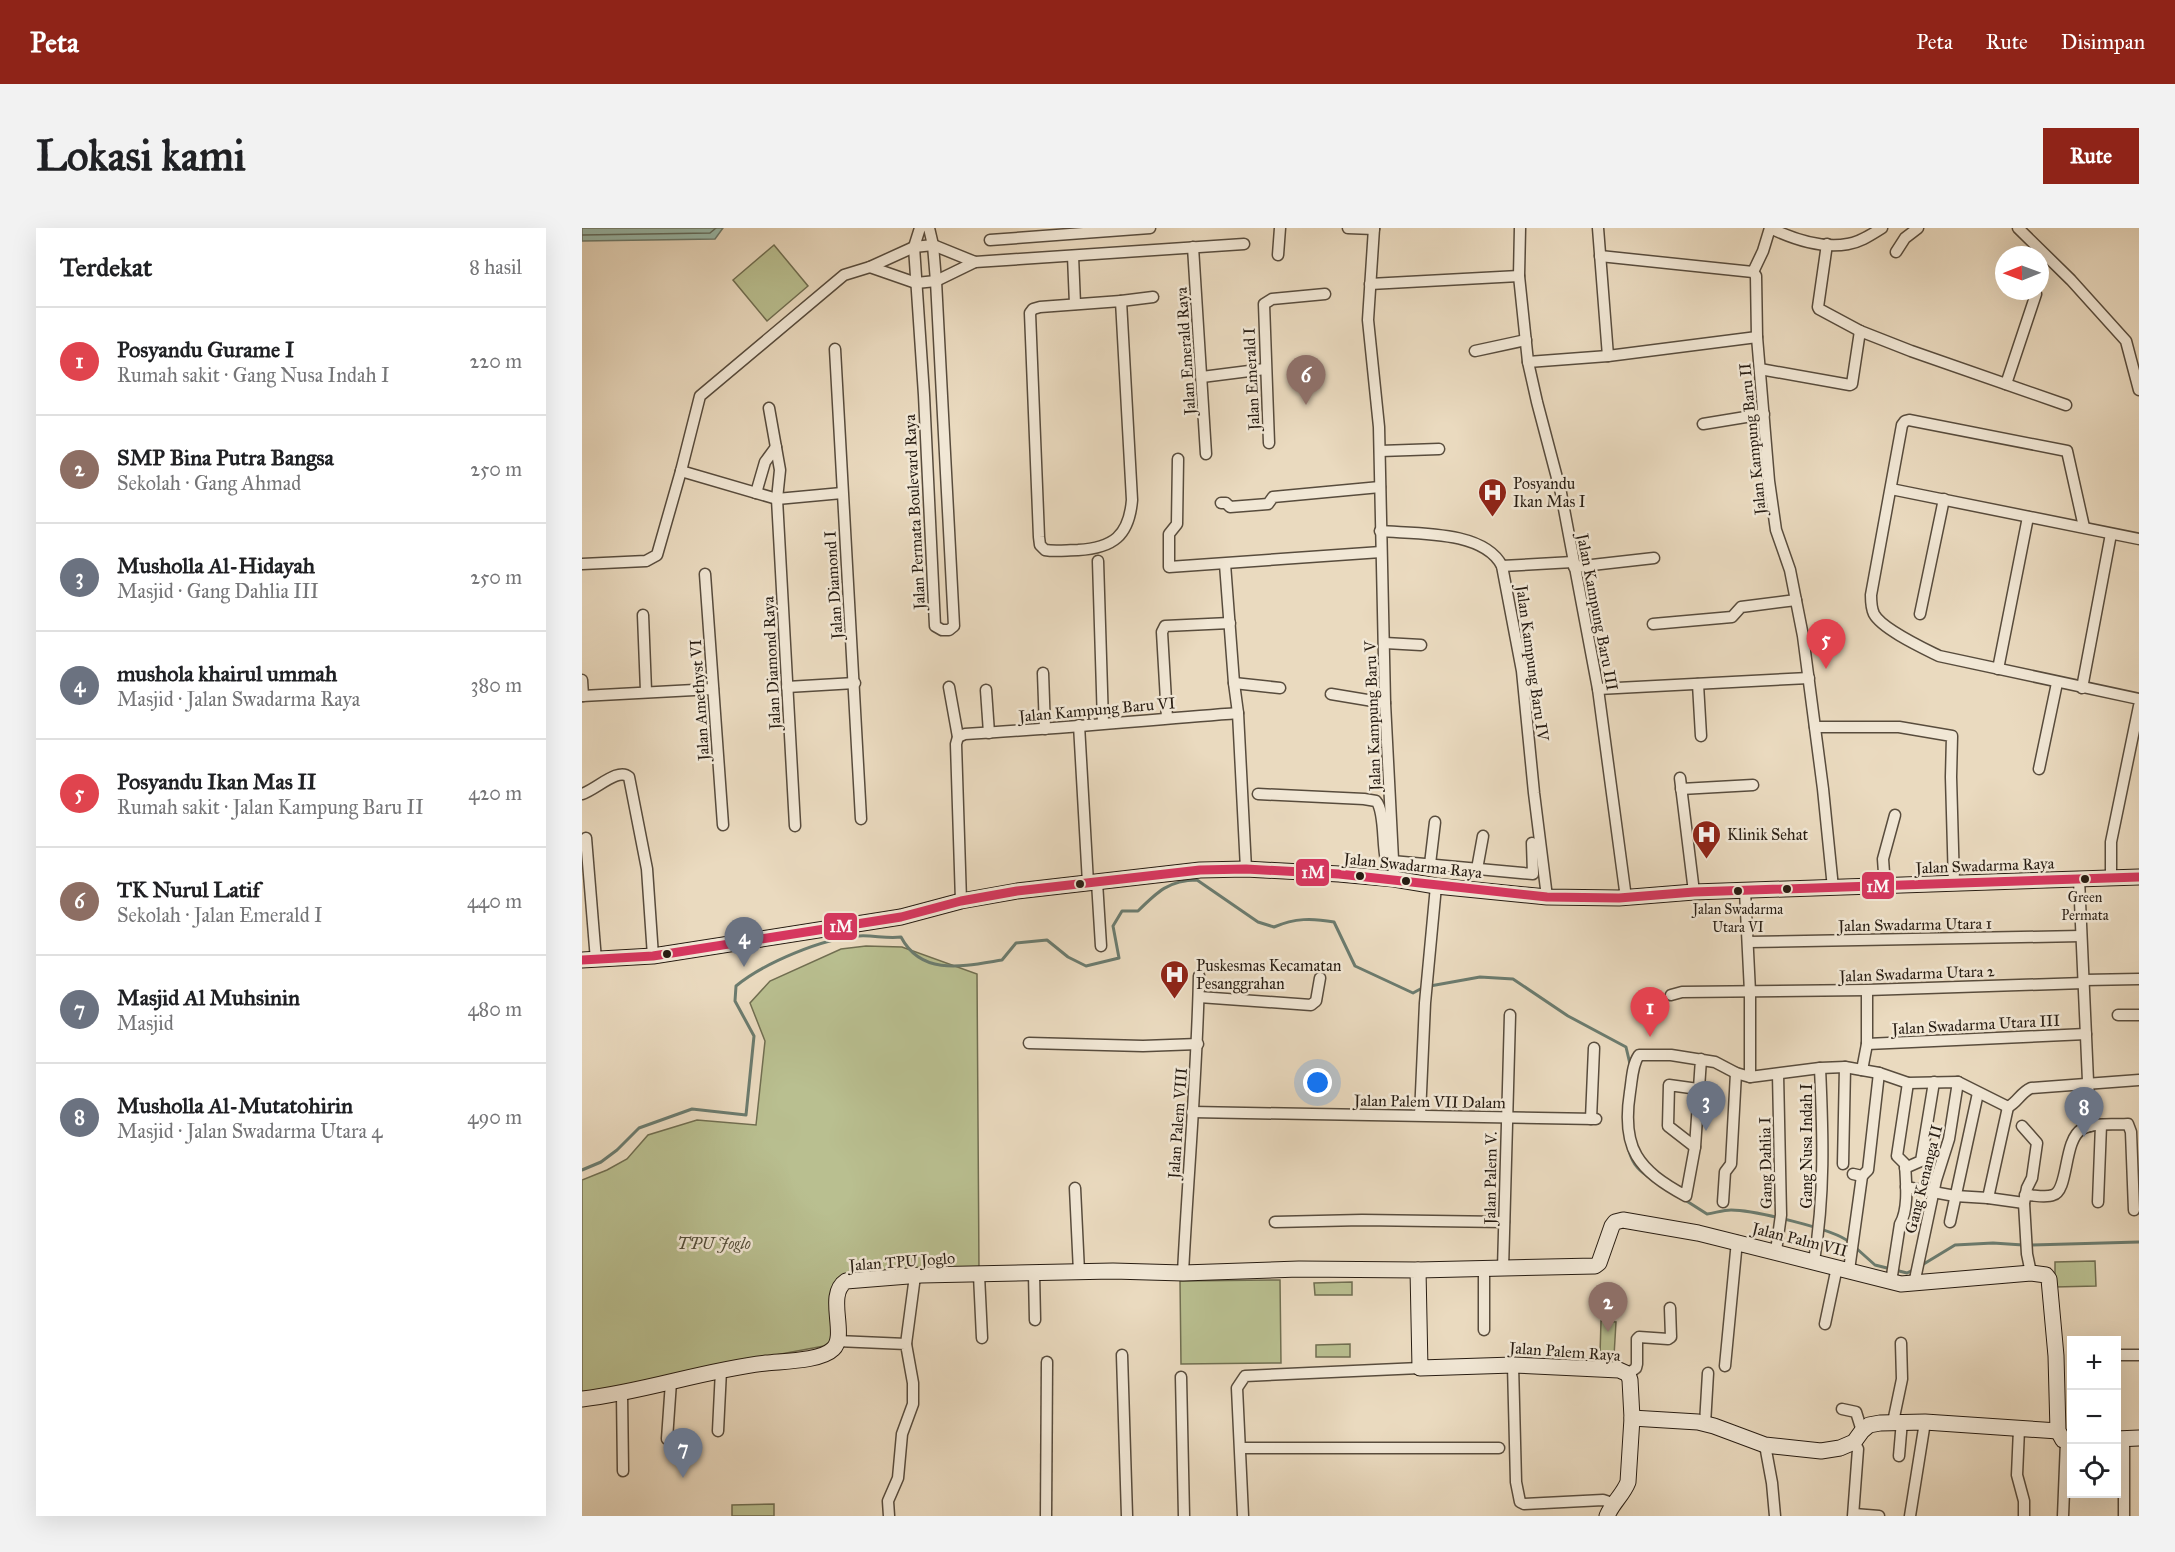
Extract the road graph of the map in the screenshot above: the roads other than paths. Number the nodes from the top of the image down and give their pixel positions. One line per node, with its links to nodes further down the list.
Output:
1 (920, 228): 18 (street, Jalan Permata Boulevard Raya)
2 (928, 228): 17 (street, Jalan Permata Boulevard Raya)
3 (1149, 228): 11 (street)
4 (1280, 228): 22 (street)
5 (1348, 228): 12 (street)
6 (1520, 228): 28 (street, Jalan Kampung Baru III)
7 (1599, 228): 24 (street)
8 (1882, 228): 16 (street)
9 (1918, 228): 21 (street)
10 (2018, 228): 48 (street)
11 (1124, 229): 13 (street); 20 (street)
12 (1374, 229): 31 (street, Jalan Kampung Baru V)
13 (1040, 232): 14 (street)
14 (990, 240)
15 (1244, 244): 19 (street)
16 (1827, 244): 27 (street); 37 (street)
17 (933, 245): 18 (street); 25 (street); 29 (street, Jalan Permata Boulevard Raya)
18 (914, 247): 26 (street); 30 (street, Jalan Permata Boulevard Raya)
19 (1193, 247): 20 (street); 46 (street, Jalan Emerald Raya)
20 (1126, 252): 23 (street)
21 (1896, 252)
22 (1278, 255)
23 (1073, 256): 25 (street); 36 (street)
24 (1600, 256): 27 (street); 42 (street)
25 (975, 262): 29 (street)
26 (870, 267): 30 (street); 59 (street)
27 (1753, 272): 38 (street, Jalan Kampung Baru II)
28 (1520, 276): 31 (street); 39 (street, Jalan Kampung Baru III)
29 (936, 281): 30 (street); 30 (street, Jalan Permata Boulevard Raya)
30 (916, 283)
31 (1371, 284): 56 (street, Jalan Kampung Baru V)
32 (1325, 294): 44 (street, Jalan Emerald I)
33 (1153, 297): 35 (street)
34 (2034, 300): 47 (street)
35 (1121, 301): 36 (street); 36 (street)
36 (1075, 304)
37 (1860, 331): 45 (street); 47 (street)
38 (1757, 337): 42 (street); 45 (street, Jalan Kampung Baru II)
39 (1526, 340): 41 (street); 43 (street, Jalan Kampung Baru III)
40 (836, 349): 63 (street, Jalan Diamond I)
41 (1475, 351)
42 (1608, 356): 43 (street)
43 (1528, 362): 77 (street, Jalan Kampung Baru III)
44 (1265, 369): 46 (street); 53 (street, Jalan Emerald I)
45 (1760, 369): 51 (street, Jalan Kampung Baru II)
46 (1202, 377): 57 (street, Jalan Emerald Raya)
47 (2006, 384): 49 (street)
48 (2139, 390)
49 (2066, 405)
50 (769, 408): 54 (street, Jalan Diamond Raya)
51 (1764, 414): 52 (street); 80 (street, Jalan Kampung Baru II)
52 (1703, 424)
53 (1269, 443)
54 (776, 447): 62 (street); 64 (street, Jalan Diamond Raya)
55 (1439, 449): 56 (street)
56 (1380, 451): 60 (street, Jalan Kampung Baru V)
57 (1206, 454)
58 (1178, 459): 76 (street)
59 (681, 471): 62 (street); 75 (street)
60 (1380, 487): 66 (street); 69 (street, Jalan Kampung Baru V)
61 (1891, 489): 65 (street); 68 (street); 87 (street)
62 (756, 493): 64 (street)
63 (842, 493): 64 (street); 91 (street, Jalan Diamond I)
64 (777, 499): 95 (street, Jalan Diamond Raya)
65 (1944, 499): 67 (street); 81 (street)
66 (1221, 503)
67 (2028, 517): 68 (street); 87 (street)
68 (2084, 527): 70 (street)
69 (1380, 531): 72 (street, Jalan Kampung Baru V); 78 (street, Jalan Kampung Baru IV)
70 (2111, 534): 71 (street); 97 (street)
71 (2139, 539)
72 (1381, 552): 76 (street); 85 (street, Jalan Kampung Baru V)
73 (1654, 558): 77 (street)
74 (1098, 561): 110 (street)
75 (582, 564)
76 (1225, 564): 83 (street)
77 (1574, 564): 78 (street); 100 (street, Jalan Kampung Baru III)
78 (1502, 566): 144 (street, Jalan Kampung Baru IV)
79 (705, 574): 99 (street, Jalan Amethyst VI)
80 (1796, 600): 84 (street); 89 (street, Jalan Kampung Baru II)
81 (1920, 614)
82 (643, 615): 102 (street)
83 (1230, 623): 92 (street); 109 (street)
84 (1653, 624)
85 (1385, 643): 86 (street); 106 (street, Jalan Kampung Baru V)
86 (1421, 645)
87 (1998, 669): 93 (street)
88 (1043, 673): 113 (street)
89 (1809, 678): 94 (street); 112 (street, Jalan Kampung Baru II)
90 (582, 680): 104 (street)
91 (855, 683): 95 (street); 122 (street, Jalan Diamond I)
92 (1234, 683): 98 (street); 108 (street)
93 (2057, 683): 97 (street); 117 (street)
94 (1698, 684): 100 (street); 115 (street)
95 (787, 687): 125 (street, Jalan Diamond Raya)
96 (949, 687): 116 (street)
97 (2082, 687): 105 (street)
98 (1280, 688)
99 (713, 689): 102 (street); 124 (street, Jalan Amethyst VI)
100 (1598, 689): 145 (street, Jalan Kampung Baru III)
101 (986, 690): 114 (street)
102 (646, 691): 104 (street)
103 (1331, 694): 106 (street)
104 (583, 696)
105 (2139, 699)
106 (1385, 703): 129 (street, Jalan Kampung Baru V)
107 (2139, 706): 134 (street)
108 (1238, 713): 109 (street, Jalan Kampung Baru VI); 131 (street)
109 (1167, 718): 110 (street, Jalan Kampung Baru VI)
110 (1103, 723): 111 (street, Jalan Kampung Baru VI)
111 (1079, 725): 113 (street, Jalan Kampung Baru VI); 137 (street)
112 (1815, 727): 138 (street); 141 (street, Jalan Kampung Baru II)
113 (1045, 729): 114 (street, Jalan Kampung Baru VI)
114 (989, 733): 116 (street, Jalan Kampung Baru VI)
115 (1701, 736)
116 (958, 737): 146 (street)
117 (2039, 769)
118 (1753, 785): 143 (street)
119 (1258, 794): 129 (street)
120 (582, 795): 150 (street)
121 (1895, 815): 140 (street)
122 (861, 819)
123 (1435, 822): 130 (street)
124 (723, 825)
125 (795, 826)
126 (1483, 836): 132 (street)
127 (586, 838): 151 (street)
128 (1532, 843): 132 (street)
129 (1392, 861): 130 (street); 135 (street, Jalan Kampung Baru V)
130 (1430, 864): 132 (street)
131 (1246, 869): 135 (street, Jalan Swadarma Raya); 137 (street, Jalan Swadarma Raya)
132 (1477, 869)
133 (2139, 877): 134 (street, Jalan Swadarma Raya)
134 (2114, 878): 136 (street, Jalan Swadarma Raya)
135 (1394, 879): 139 (street, Jalan Swadarma Raya)
136 (2079, 879): 138 (street, Jalan Swadarma Raya); 147 (street)
137 (1092, 883): 146 (street, Jalan Swadarma Raya); 149 (street)
138 (1954, 884): 140 (street, Jalan Swadarma Raya)
139 (1436, 886): 144 (street, Jalan Swadarma Raya); 185 (street)
140 (1885, 887): 141 (street, Jalan Swadarma Raya)
141 (1833, 888): 142 (street, Jalan Swadarma Raya)
142 (1745, 891): 143 (street, Jalan Swadarma Raya); 148 (street)
143 (1694, 892): 145 (street, Jalan Swadarma Raya)
144 (1547, 897): 145 (street, Jalan Swadarma Raya)
145 (1626, 898)
146 (961, 901): 150 (street, Jalan Swadarma Raya)
147 (2081, 936): 148 (street, Jalan Swadarma Utara 1); 155 (street)
148 (1749, 942): 157 (street)
149 (1101, 946)
150 (653, 956): 151 (street, Jalan Swadarma Raya)
151 (589, 960)
152 (1199, 976): 159 (street, Jalan Palem VIII)
153 (1320, 978): 159 (street)
154 (2139, 979): 155 (street, Jalan Swadarma Utara 2)
155 (2084, 981): 156 (street, Jalan Swadarma Utara 2); 163 (street)
156 (1867, 990): 157 (street, Jalan Swadarma Utara 2); 166 (street)
157 (1750, 992): 158 (street, Jalan Swadarma Utara 2); 175 (street)
158 (1671, 995)
159 (1199, 997): 165 (street, Jalan Palem VIII)
160 (1510, 1015): 186 (street, Jalan Palem V.)
161 (2118, 1015): 162 (street)
162 (2139, 1015)
163 (2086, 1034): 166 (street, Jalan Swadarma Utara III); 180 (street)
164 (1029, 1043): 165 (street)
165 (1198, 1044): 184 (street, Jalan Palem VIII)
166 (1867, 1044): 171 (street)
167 (1594, 1048): 186 (street, Jalan Palem VII Dalam)
168 (1701, 1059): 172 (street, Gang Nusa Indah I); 181 (street); 189 (street, Gang Nusa Indah I)
169 (1845, 1067): 170 (street, Gang Nusa Indah I); 171 (street, Gang Nusa Indah I); 190 (street)
170 (1820, 1068): 174 (street, Gang Nusa Indah I); 206 (street, Gang Nusa Indah I)
171 (1862, 1070): 173 (street, Gang Nusa Indah I)
172 (1736, 1073): 175 (street, Gang Nusa Indah I); 198 (street)
173 (1879, 1073): 179 (street, Gang Nusa Indah I); 207 (street)
174 (1778, 1074): 175 (street, Gang Nusa Indah I); 205 (street, Gang Dahlia I)
175 (1750, 1077)
176 (2139, 1080): 180 (street)
177 (1934, 1082): 178 (street); 179 (street); 191 (street)
178 (1959, 1082): 182 (street); 194 (street, Gang Kenanga II)
179 (1908, 1083): 191 (street)
180 (2090, 1085): 183 (street); 188 (street)
181 (1698, 1089): 189 (street); 189 (street)
182 (1978, 1093): 183 (street); 195 (street)
183 (2008, 1107): 196 (street)
184 (1192, 1112): 185 (street, Jalan Palem VII Dalam); 212 (street, Jalan Palem VIII)
185 (1420, 1115): 186 (street, Jalan Palem VII Dalam)
186 (1507, 1118): 202 (street, Jalan Palem V.)
187 (2022, 1126): 197 (street)
188 (2096, 1126): 197 (street); 199 (street); 200 (street)
189 (1695, 1147)
190 (1843, 1164)
191 (1905, 1168): 192 (street)
192 (1906, 1187): 194 (street); 217 (street)
193 (1075, 1188): 211 (street)
194 (1933, 1191): 195 (street); 218 (street, Gang Kenanga II)
195 (1955, 1196): 196 (street); 203 (street)
196 (1988, 1198): 197 (street)
197 (2025, 1199): 213 (street)
198 (1723, 1202)
199 (2098, 1202)
200 (2134, 1210)
201 (1275, 1222): 202 (street)
202 (1504, 1222): 209 (street, Jalan Palem V.)
203 (1950, 1222)
204 (1737, 1241): 205 (street, Jalan Palm VII); 209 (street, Jalan Palm VII); 232 (street)
205 (1776, 1251): 206 (street, Jalan Palm VII)
206 (1814, 1261): 207 (street, Jalan Palm VII)
207 (1846, 1265): 217 (street, Jalan Palm VII); 221 (street)
208 (1484, 1269): 209 (street, Jalan Palm VII); 210 (street, Jalan Palm VII); 222 (street)
209 (1503, 1269)
210 (1418, 1270): 212 (street); 233 (street)
211 (1079, 1272): 212 (street, Jalan TPU Joglo); 214 (street, Jalan TPU Joglo)
212 (1183, 1273)
213 (2031, 1273): 218 (street, Jalan Palm VII); 250 (street)
214 (1034, 1274): 215 (street, Jalan TPU Joglo); 220 (street)
215 (979, 1275): 216 (street, Jalan TPU Joglo); 223 (street)
216 (915, 1276): 224 (street, Jalan TPU Joglo); 226 (street)
217 (1892, 1279): 218 (street, Jalan Palm VII)
218 (1915, 1281)
219 (1670, 1308): 235 (street)
220 (1035, 1320)
221 (1825, 1324)
222 (1484, 1330)
223 (982, 1338)
224 (837, 1341): 226 (street); 234 (street)
225 (1901, 1343): 243 (street)
226 (906, 1344): 259 (street)
227 (1122, 1355): 261 (street)
228 (2121, 1355): 229 (street)
229 (2139, 1355)
230 (1047, 1362): 260 (street)
231 (1513, 1365): 233 (street, Jalan Palem Raya); 235 (street, Jalan Palem Raya); 257 (street)
232 (1725, 1366)
233 (1420, 1368): 253 (street)
234 (721, 1370): 238 (street); 247 (street)
235 (1628, 1374): 242 (street, Jalan Palem Raya)
236 (1708, 1374): 245 (street)
237 (1181, 1377): 262 (street)
238 (671, 1382): 239 (street); 249 (street)
239 (622, 1394): 240 (street); 256 (street)
240 (582, 1399)
241 (1842, 1409): 248 (street)
242 (1632, 1418): 245 (street); 257 (street, Jalan Palem Raya)
243 (1898, 1422): 244 (street); 248 (street); 255 (street)
244 (1925, 1422): 246 (street); 266 (street)
245 (1705, 1424): 252 (street)
246 (2019, 1429): 250 (street); 267 (street)
247 (718, 1431)
248 (1858, 1436): 252 (street); 258 (street)
249 (667, 1439)
250 (2065, 1439): 268 (street)
251 (2126, 1439): 269 (street)
252 (1765, 1445): 264 (street)
253 (1241, 1448): 254 (street); 263 (street)
254 (1498, 1448)
255 (1899, 1456)
256 (623, 1471)
257 (1610, 1510)
258 (1854, 1515): 265 (street)
259 (889, 1516)
260 (1046, 1516)
261 (1127, 1516)
262 (1184, 1516)
263 (1244, 1516)
264 (1775, 1516)
265 (1879, 1516)
266 (1910, 1516)
267 (2025, 1516)
268 (2063, 1516)
269 (2124, 1516)

